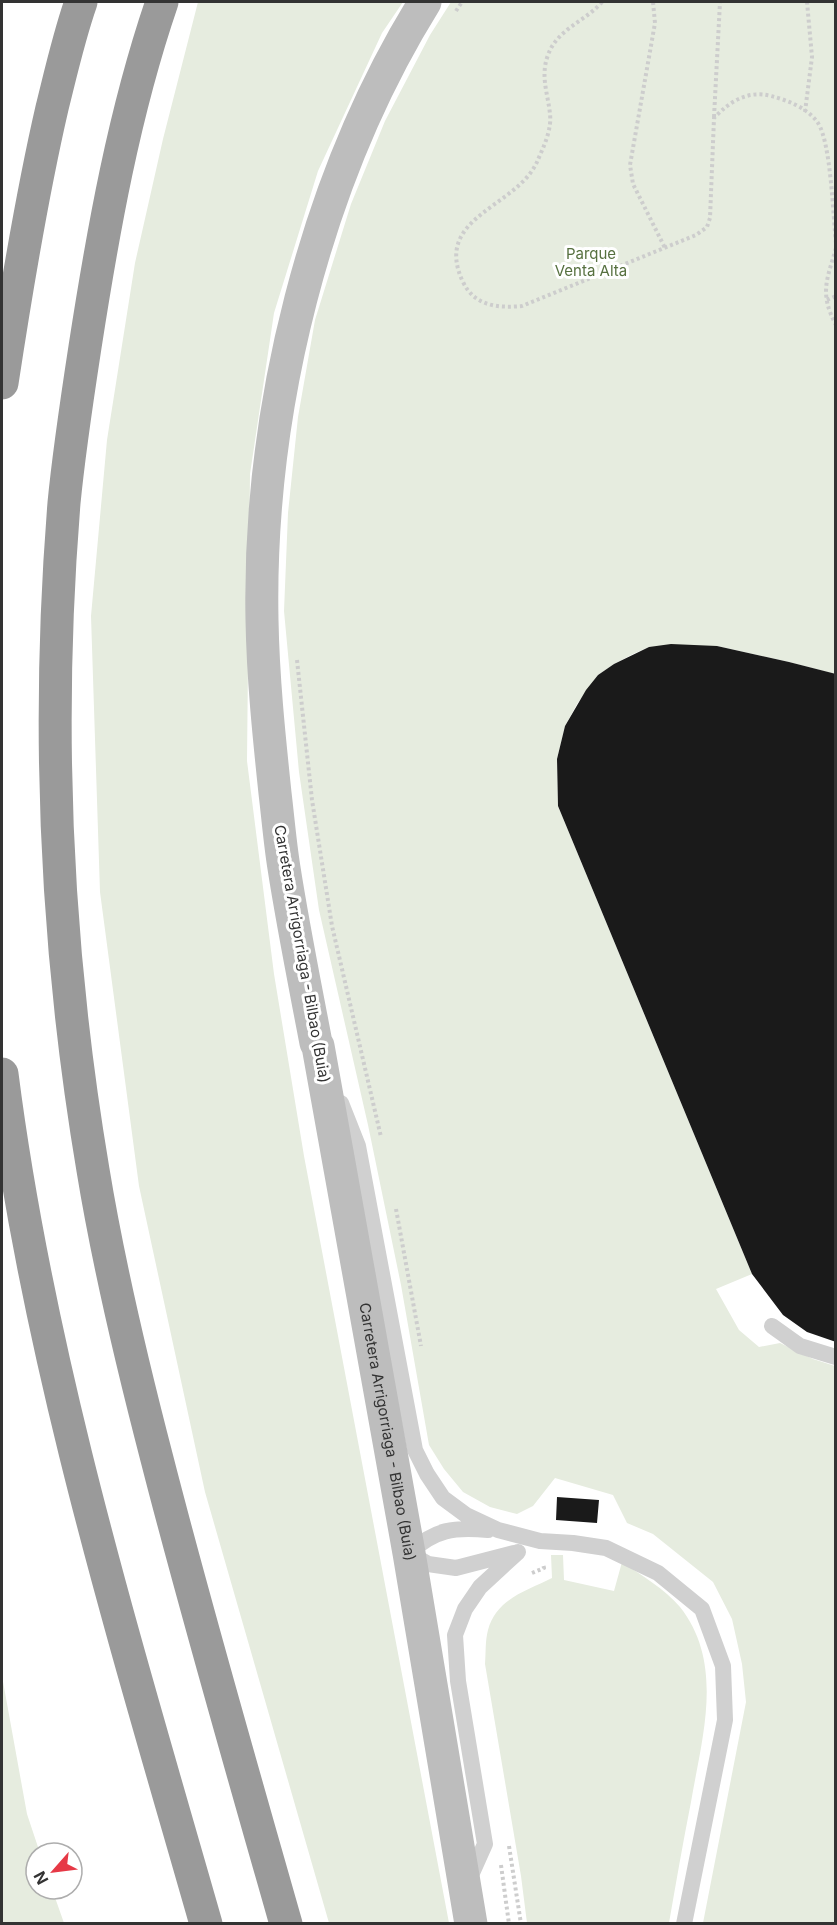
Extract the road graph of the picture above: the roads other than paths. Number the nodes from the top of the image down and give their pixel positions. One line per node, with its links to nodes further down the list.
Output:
1 (81, 2): 4 (highway)
2 (162, 2): 15 (highway)
3 (440, 7): 5 (street, Carretera Arrigorriaga - Bilbao (Buia))
4 (2, 383)
5 (318, 1046): 9 (lane); 12 (street, Carretera Arrigorriaga - Bilbao (Buia))
6 (2, 1074): 14 (highway)
7 (772, 1326): 8 (lane)
8 (836, 1357)
9 (498, 1530): 10 (lane); 12 (lane)
10 (540, 1541): 11 (lane); 17 (lane)
11 (518, 1552): 12 (lane); 13 (lane)
12 (409, 1553): 13 (street, Carretera Arrigorriaga - Bilbao (Buia))
13 (466, 1885): 16 (street, Carretera Arrigorriaga - Bilbao (Buia))
14 (206, 1923)
15 (286, 1923)
16 (471, 1923)
17 (684, 1923)

